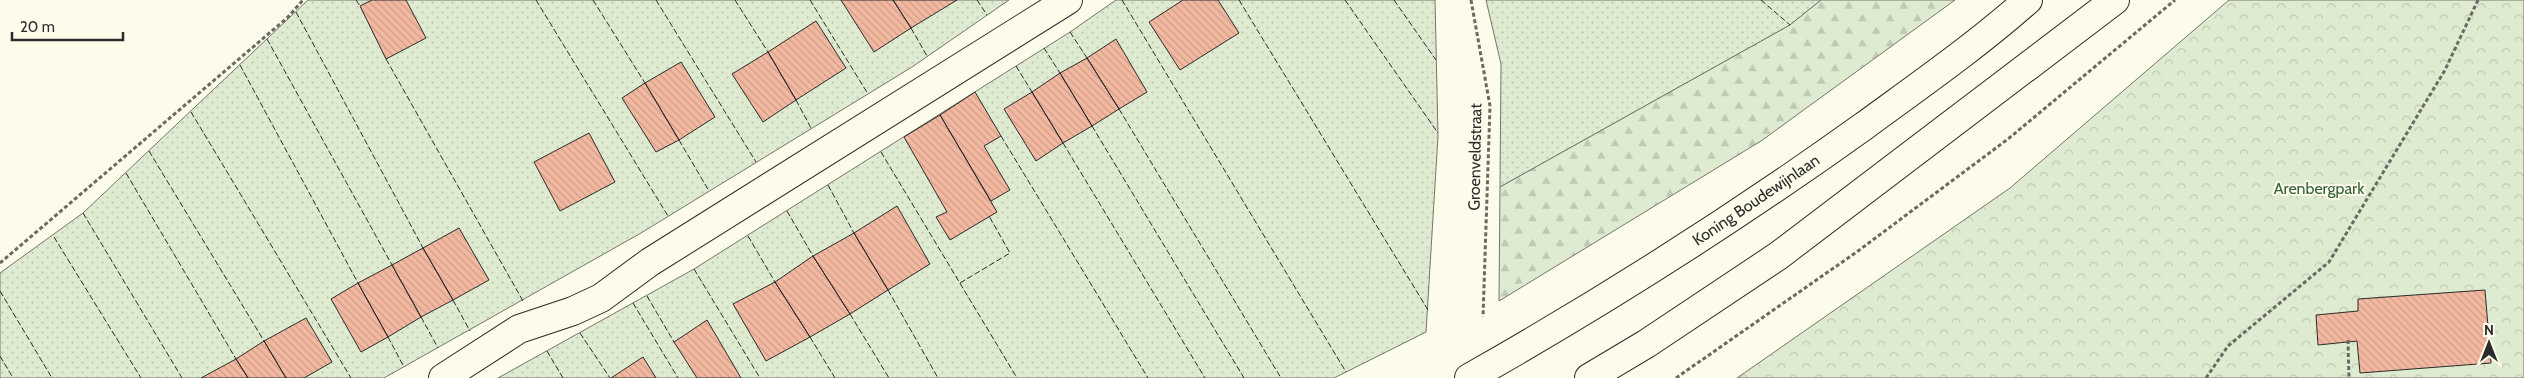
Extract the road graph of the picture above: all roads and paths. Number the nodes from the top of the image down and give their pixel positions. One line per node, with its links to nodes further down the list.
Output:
1 (303, 0): 8 (path)
2 (1068, 0): 11 (main road)
3 (1471, 0): 9 (path, Groenveldstraat)
4 (2028, 0): 12 (main road, Koning Boudewijnlaan)
5 (2115, 0): 13 (main road)
6 (2175, 0): 14 (path)
7 (2478, 0): 15 (path)
8 (0, 263)
9 (1483, 317)
10 (2348, 340): 16 (path)
11 (443, 378)
12 (1469, 378)
13 (1589, 378)
14 (1676, 378)
15 (2206, 378)
16 (2349, 378)

